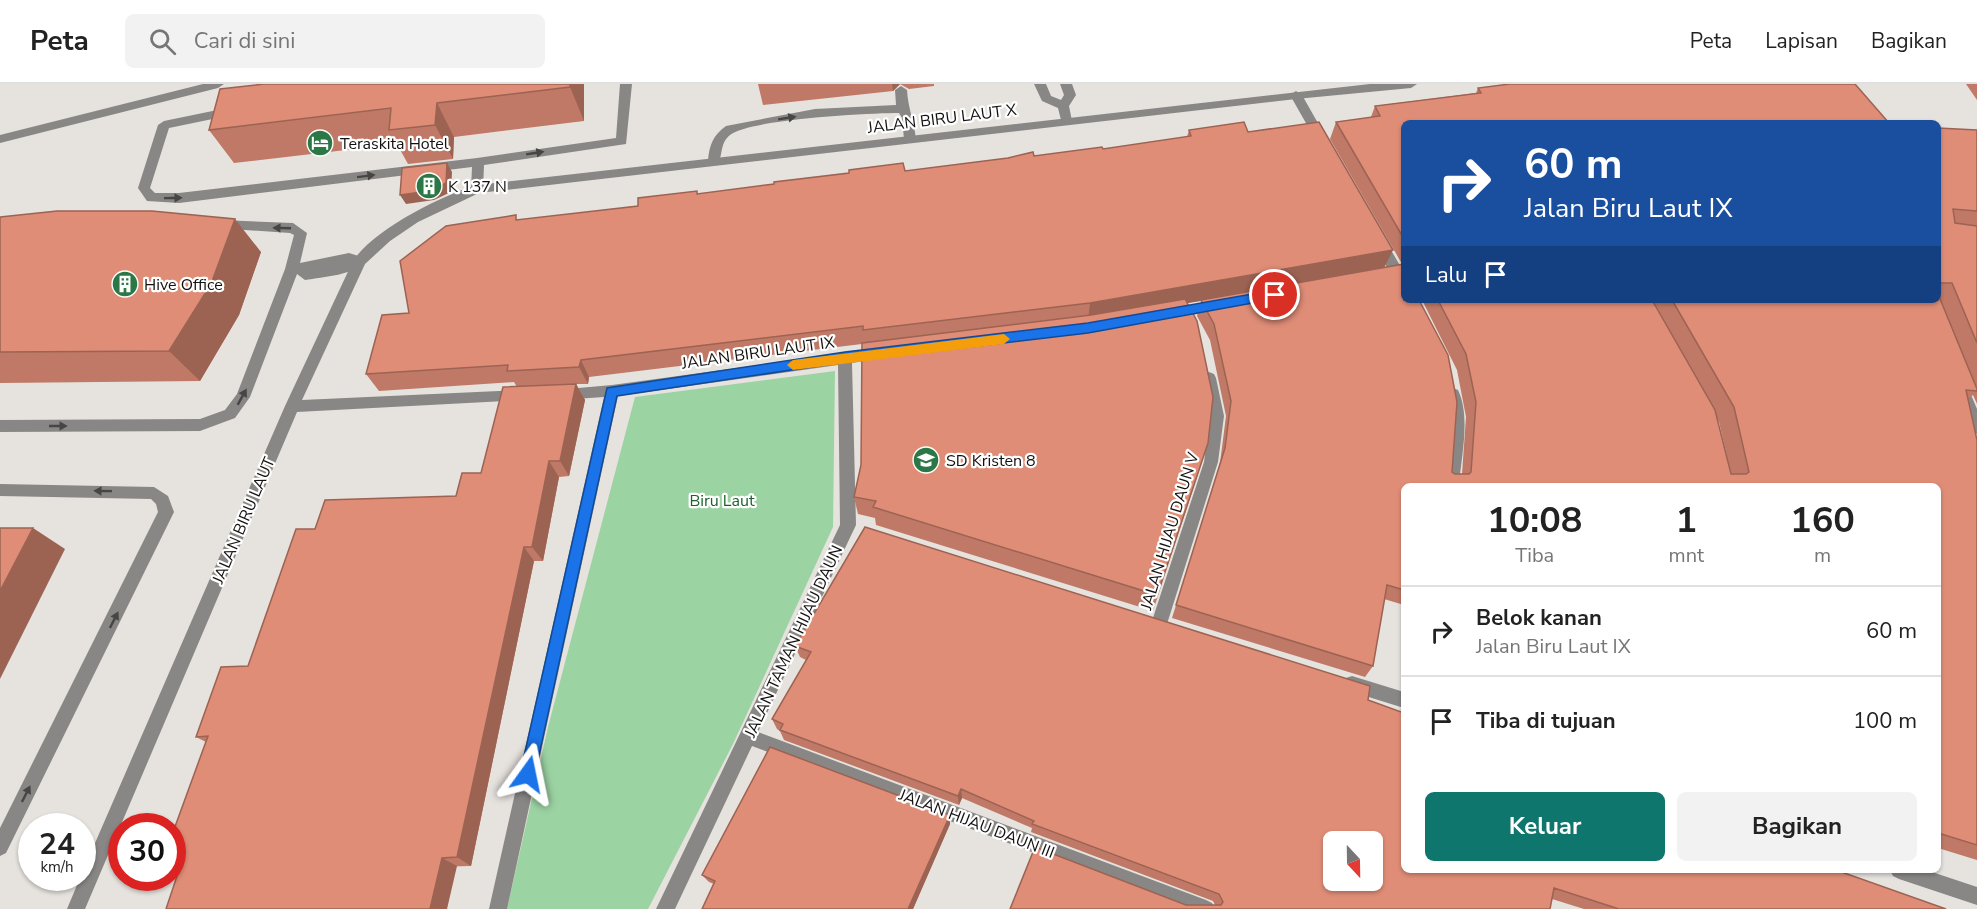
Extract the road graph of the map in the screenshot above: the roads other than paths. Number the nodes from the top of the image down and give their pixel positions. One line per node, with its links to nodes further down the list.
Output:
1 (218, 84): 12 (street)
2 (626, 84): 16 (street, one-way to 2)
3 (1040, 84): 8 (street)
4 (1065, 84): 8 (street)
5 (1411, 84): 7 (street, JALAN BIRU LAUT X)
6 (901, 90): 10 (street)
7 (1296, 95): 11 (street, JALAN BIRU LAUT X); 14 (street)
8 (1063, 106): 11 (street)
9 (246, 108): 16 (street, one-way to 16)
10 (902, 110): 13 (street); 15 (street, one-way to 10)
11 (1066, 121): 13 (street, JALAN BIRU LAUT X)
12 (0, 139)
13 (910, 139): 15 (street, JALAN BIRU LAUT X)
14 (1330, 155)
15 (714, 161): 17 (street, JALAN BIRU LAUT X)
16 (477, 162): 17 (street)
17 (477, 189): 20 (street, JALAN BIRU LAUT)
18 (210, 225): 21 (street, one-way to 18)
19 (1375, 234): 22 (street)
20 (356, 262): 21 (street); 31 (street, JALAN BIRU LAUT)
21 (296, 269): 32 (street, one-way to 21)
22 (1398, 276)
23 (1230, 303): 24 (street)
24 (1153, 317)
25 (901, 351): 26 (street, JALAN BIRU LAUT IX)
26 (845, 357): 30 (street, JALAN BIRU LAUT IX); 39 (street, JALAN TAMAN HIJAU DAUN)
27 (1206, 362): 36 (street, JALAN HIJAU DAUN V)
28 (1957, 376): 33 (street)
29 (1450, 382): 34 (street)
30 (612, 391): 31 (street, JALAN BIRU LAUT IX); 44 (street)
31 (292, 406): 43 (street, JALAN BIRU LAUT)
32 (0, 426)
33 (1977, 428)
34 (1452, 483)
35 (0, 490): 40 (street, one-way to 35)
36 (1159, 624)
37 (1337, 679): 38 (street)
38 (1401, 699)
39 (748, 736): 45 (street, JALAN TAMAN HIJAU DAUN); 46 (street, JALAN HIJAU DAUN III)
40 (0, 847)
41 (1908, 873): 42 (street)
42 (1977, 896)
43 (76, 909)
44 (498, 909)
45 (665, 909)
46 (1206, 909)

